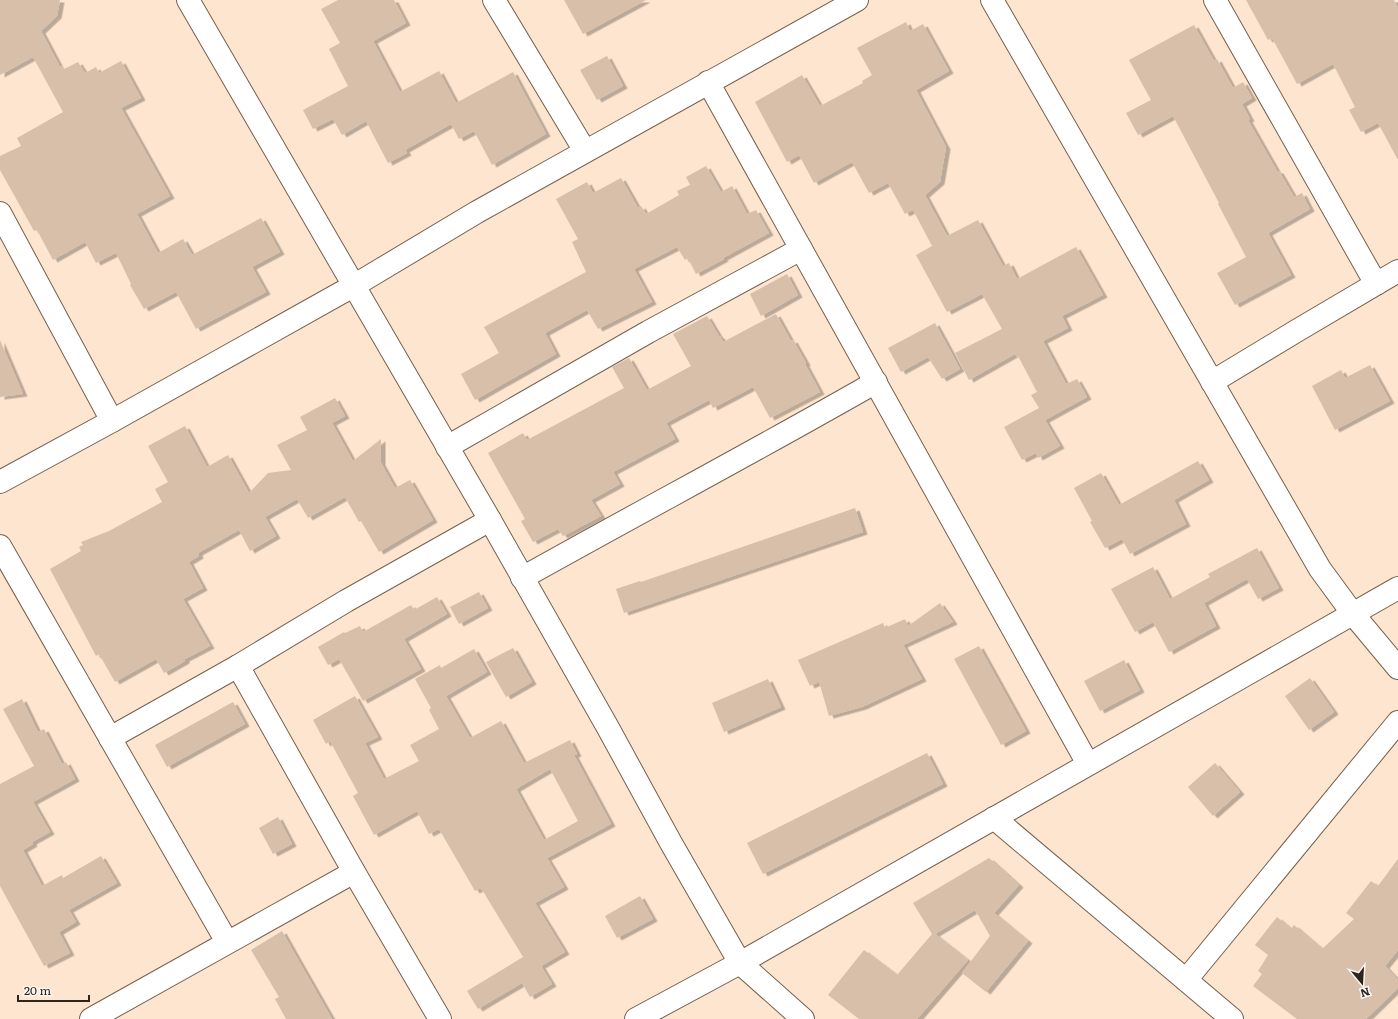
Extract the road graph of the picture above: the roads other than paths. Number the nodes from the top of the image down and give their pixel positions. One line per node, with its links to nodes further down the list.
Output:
1 (188, 0): 12 (street)
2 (494, 0): 7 (street)
3 (857, 0): 6 (street)
4 (992, 0): 14 (street)
5 (1215, 0): 11 (street)
6 (708, 82): 7 (street); 9 (street)
7 (585, 151): 12 (street)
8 (0, 213): 15 (street)
9 (801, 249): 13 (street); 16 (street)
10 (1398, 271): 11 (street)
11 (1376, 284): 14 (street)
12 (355, 285): 15 (street); 16 (street)
13 (876, 382): 20 (street); 27 (street)
14 (1212, 382): 22 (street)
15 (112, 421): 17 (street)
16 (447, 447): 18 (street)
17 (0, 482)
18 (490, 520): 20 (street); 23 (street)
19 (0, 546): 26 (street)
20 (522, 578): 31 (street)
21 (1398, 588): 22 (street)
22 (1352, 614): 24 (street); 27 (street)
23 (238, 666): 26 (street); 29 (street)
24 (1398, 668)
25 (1398, 722): 32 (street)
26 (110, 738): 30 (street)
27 (1088, 764): 28 (street)
28 (994, 818): 31 (street); 32 (street)
29 (354, 872): 30 (street); 34 (street)
30 (227, 942): 33 (street)
31 (740, 963): 35 (street); 36 (street)
32 (1186, 980): 37 (street)
33 (91, 1019)
34 (440, 1019)
35 (636, 1019)
36 (803, 1019)
37 (1232, 1019)

